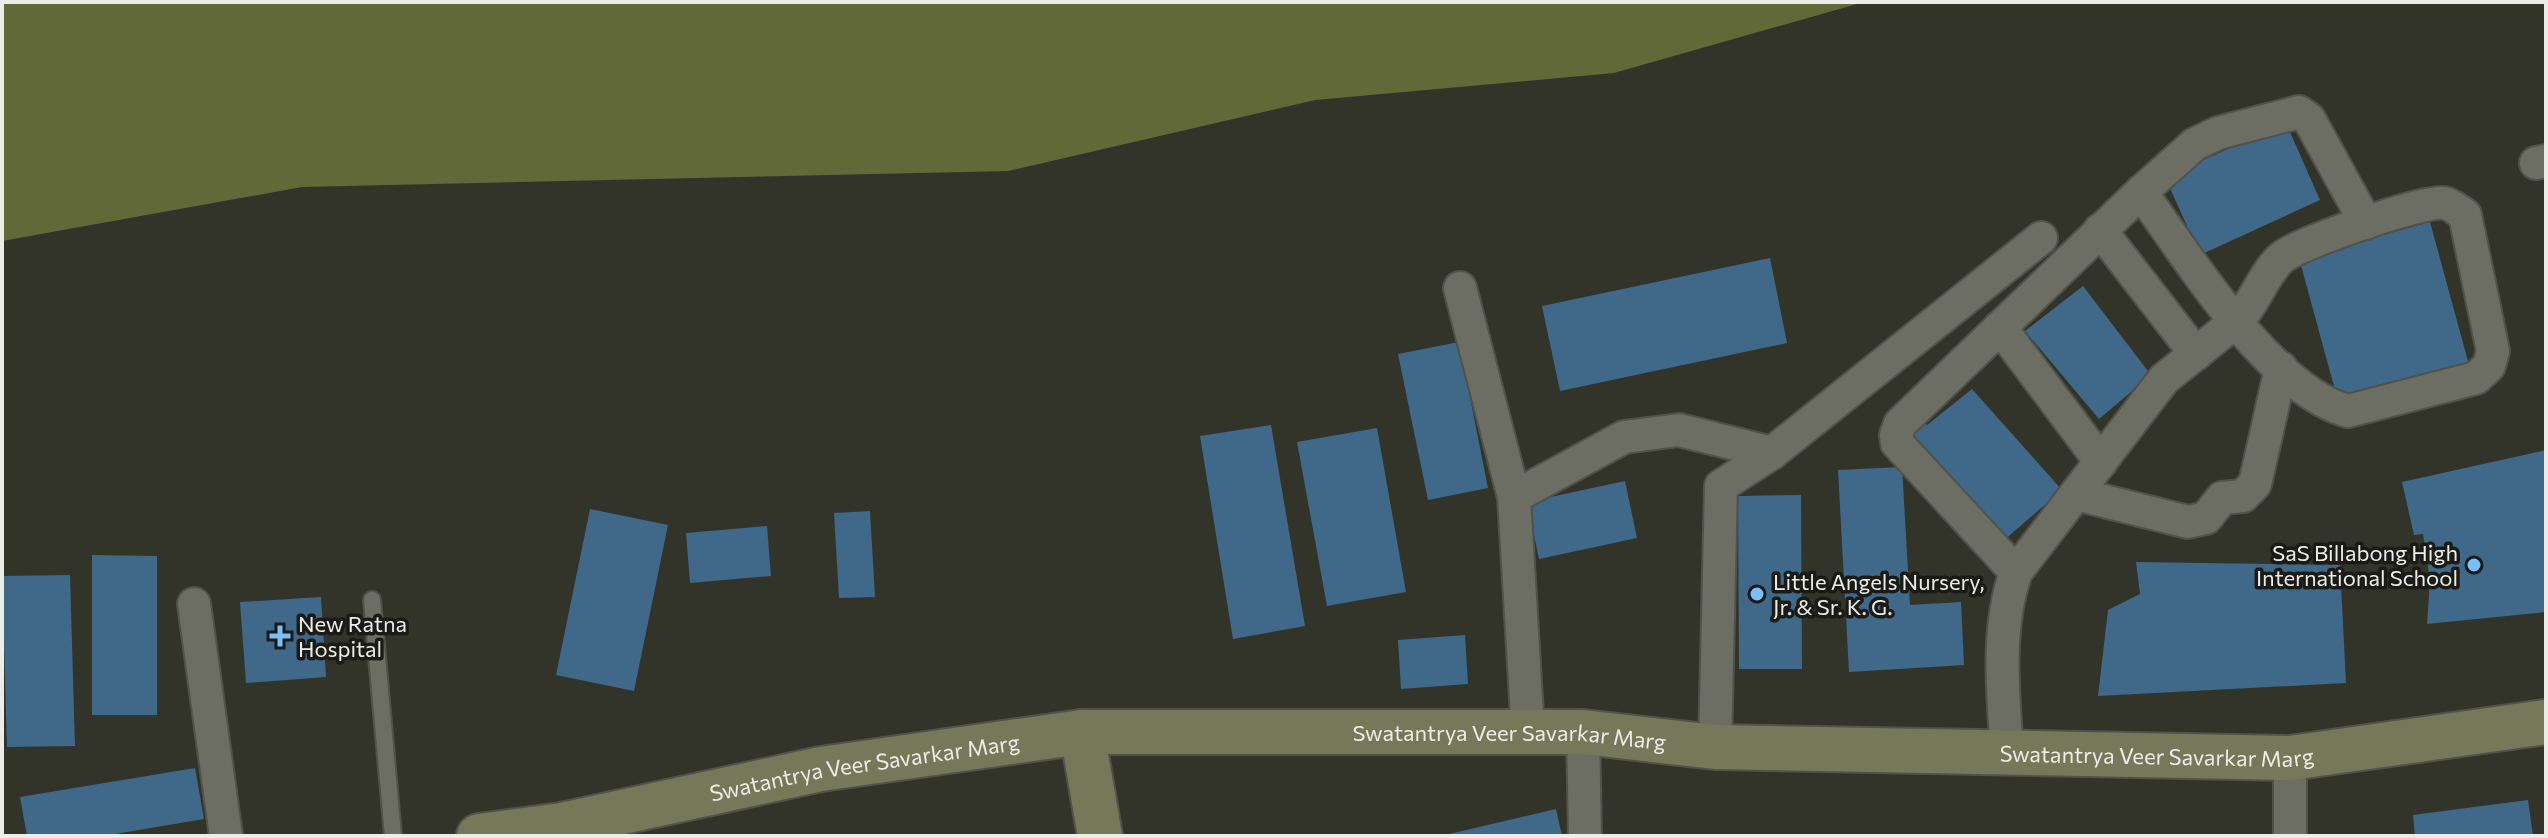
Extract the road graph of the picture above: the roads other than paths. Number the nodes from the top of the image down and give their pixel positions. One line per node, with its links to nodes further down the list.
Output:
1 (2141, 192): 2 (street); 3 (street); 6 (street)
2 (2366, 223): 6 (street); 9 (street)
3 (2100, 230): 7 (street); 8 (street)
4 (2041, 238): 10 (street)
5 (1460, 288): 13 (street)
6 (2234, 323): 8 (street); 9 (street)
7 (2000, 327): 11 (street); 14 (street)
8 (2196, 354): 11 (street)
9 (2281, 368): 12 (street)
10 (1772, 453): 13 (street); 21 (street)
11 (2101, 462): 12 (street)
12 (2076, 494): 14 (street)
13 (1514, 497): 19 (street)
14 (2016, 572): 22 (street)
15 (372, 600): 25 (lane)
16 (194, 604): 24 (street)
17 (2546, 722): 23 (street, Swatantrya Veer Savarkar Marg)
18 (1082, 732): 19 (street, Swatantrya Veer Savarkar Marg); 26 (street, Swatantrya Veer Savarkar Marg); 27 (street)
19 (1528, 732): 20 (street, Swatantrya Veer Savarkar Marg)
20 (1583, 732): 21 (street, Swatantrya Veer Savarkar Marg); 28 (street)
21 (1715, 747): 22 (street, Swatantrya Veer Savarkar Marg)
22 (2007, 752): 23 (street, Swatantrya Veer Savarkar Marg)
23 (2290, 758): 29 (street)
24 (226, 836)
25 (393, 836)
26 (479, 836)
27 (1100, 836)
28 (1585, 836)
29 (2290, 836)

